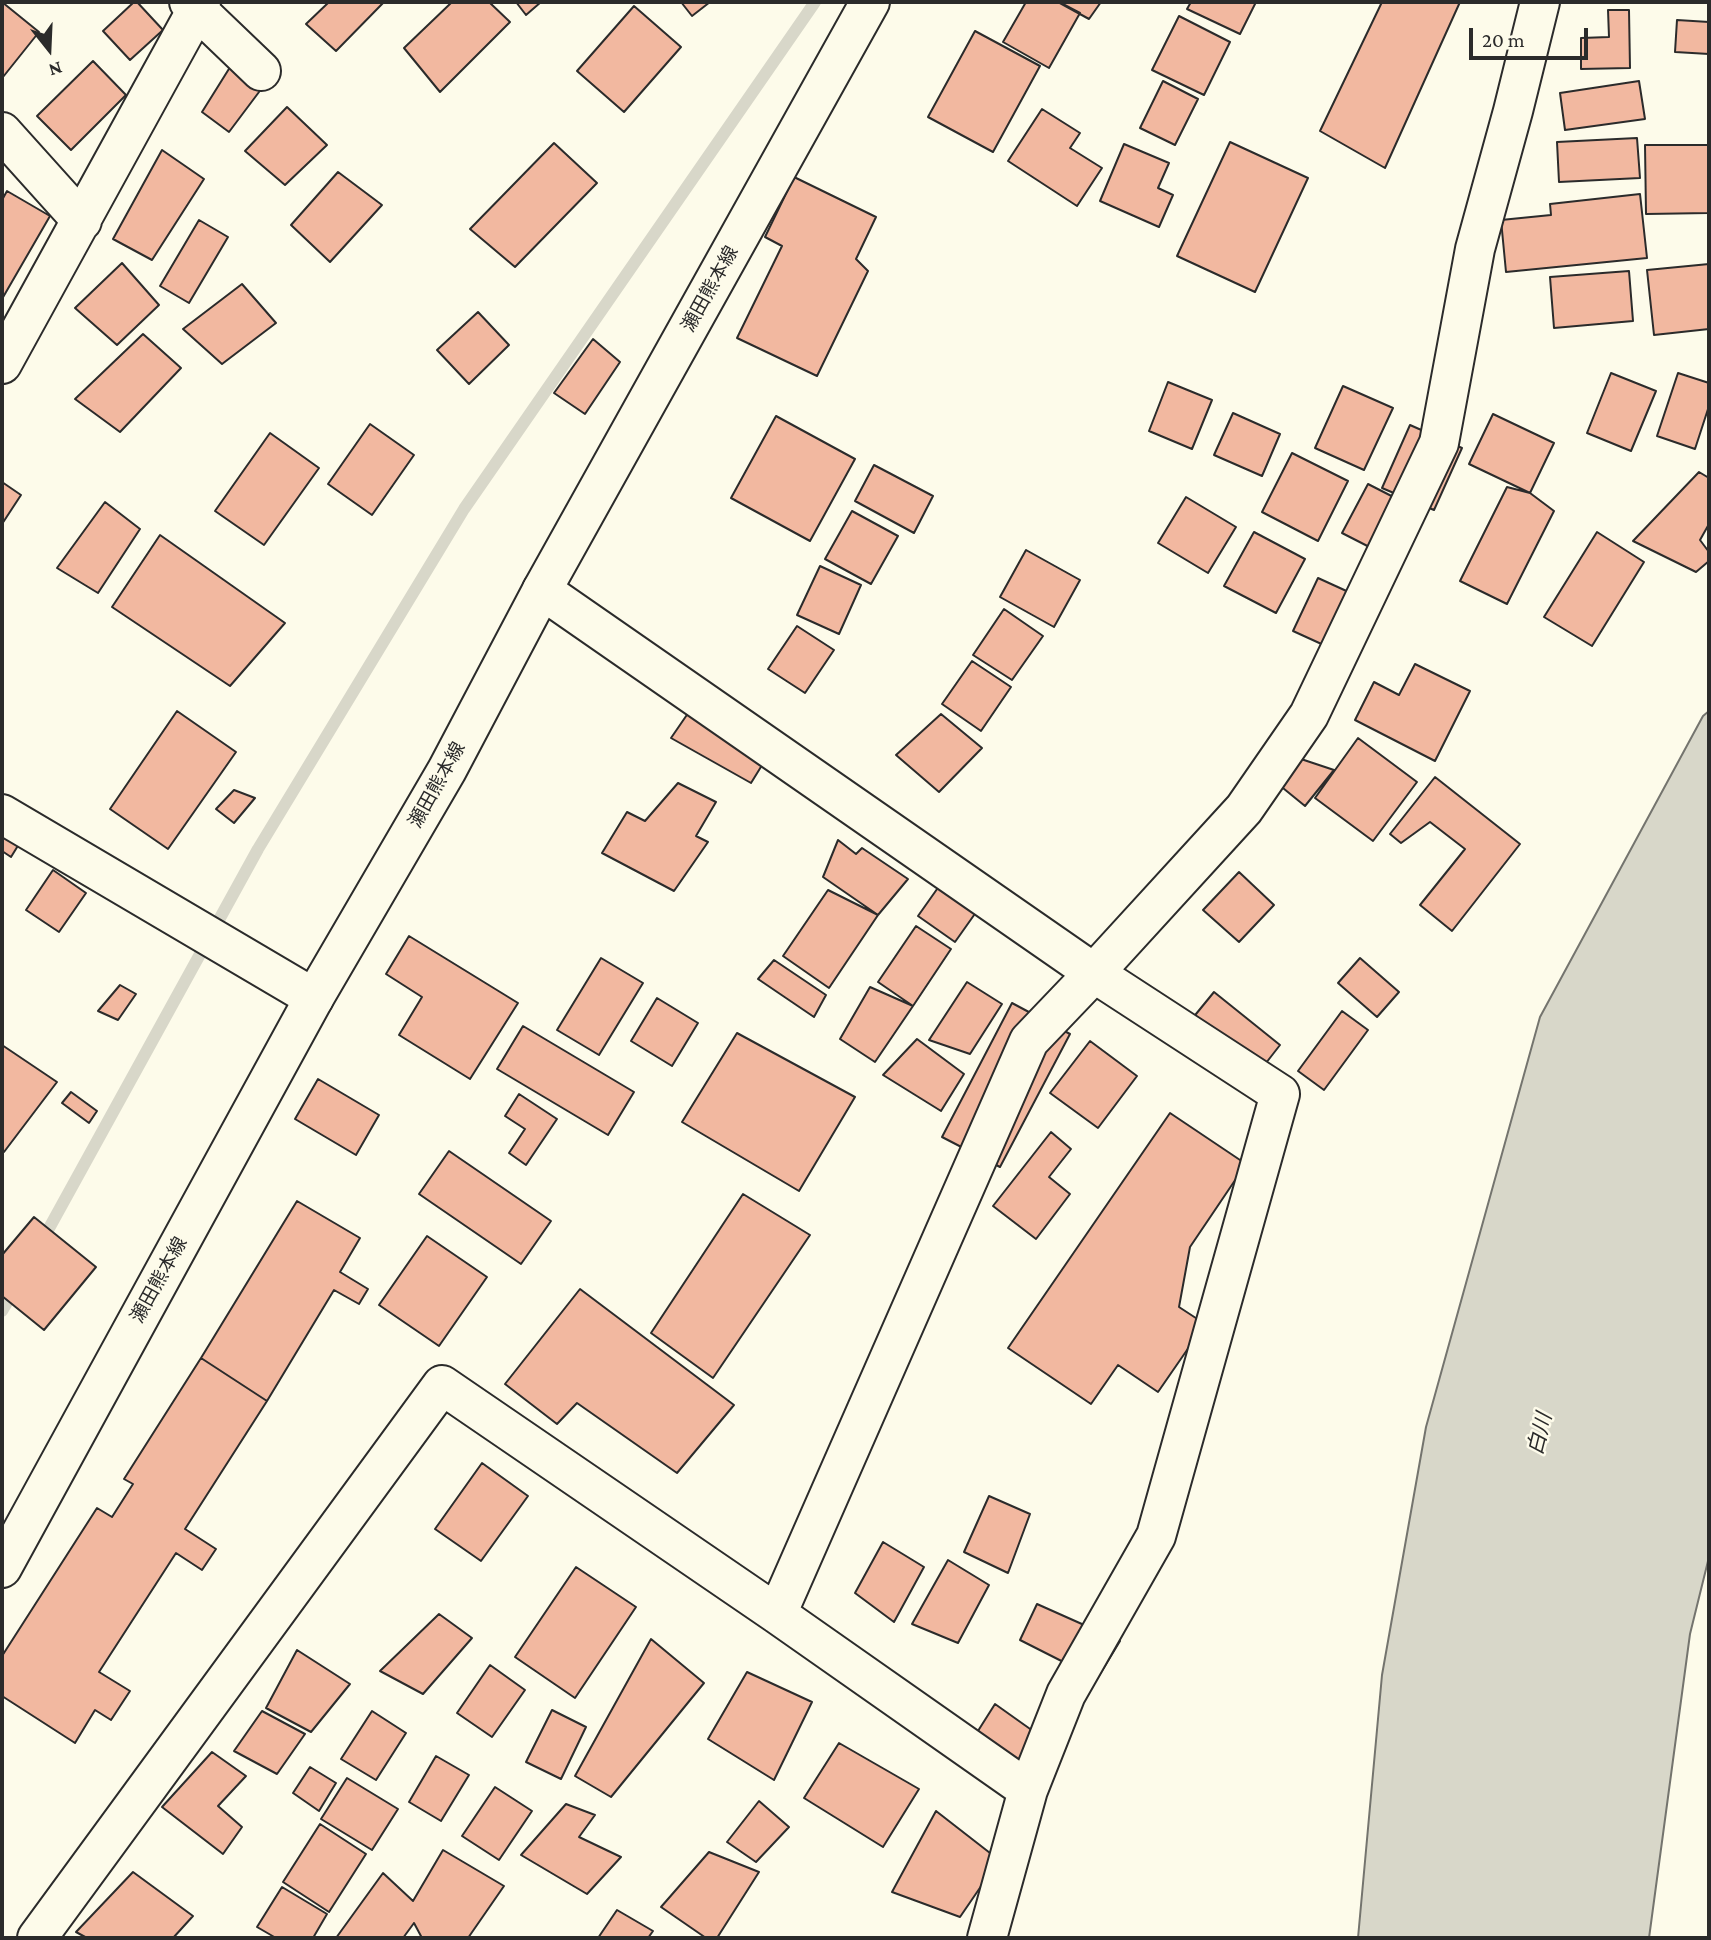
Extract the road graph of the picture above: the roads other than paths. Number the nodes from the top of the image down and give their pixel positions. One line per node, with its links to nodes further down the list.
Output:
1 (870, 2): 8 (street, 瀬田熊本線)
2 (1540, 2): 10 (street)
3 (195, 5): 4 (street); 6 (street)
4 (261, 71)
5 (2, 132): 6 (street)
6 (82, 220): 7 (street)
7 (2, 364)
8 (542, 590): 10 (street); 11 (street, 瀬田熊本線)
9 (2, 814): 11 (street)
10 (1094, 973): 13 (street); 14 (street)
11 (314, 998): 12 (street, 瀬田熊本線)
12 (2, 1568)
13 (777, 1614): 14 (street); 15 (street)
14 (1028, 1790): 16 (street)
15 (37, 1938)
16 (987, 1938)

